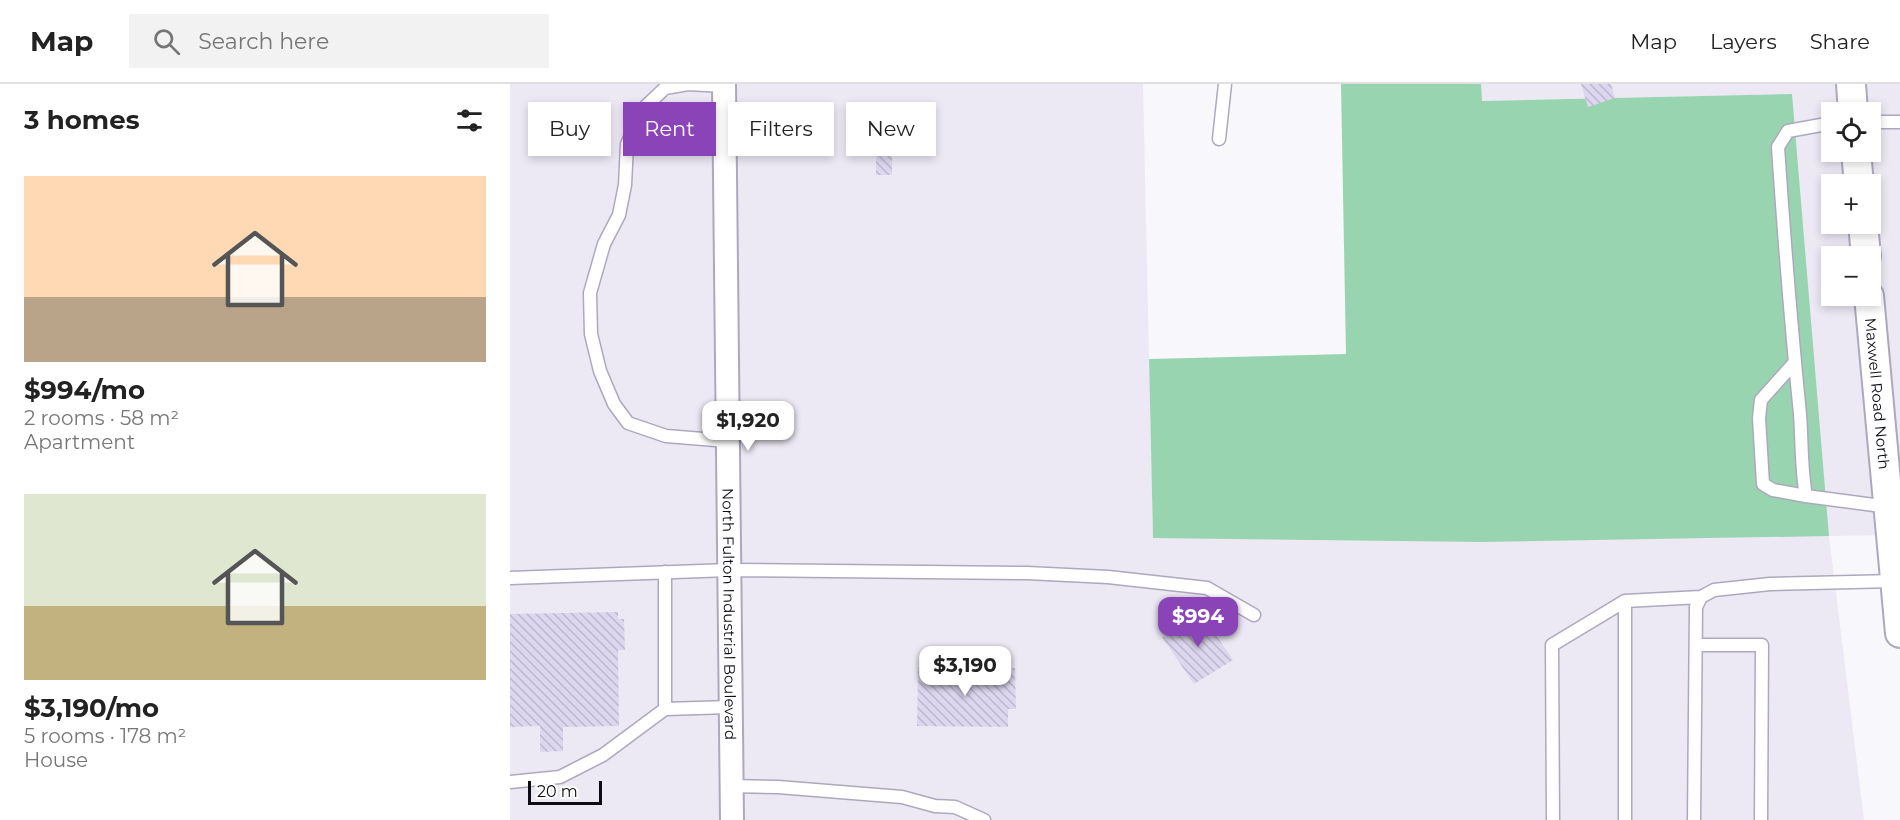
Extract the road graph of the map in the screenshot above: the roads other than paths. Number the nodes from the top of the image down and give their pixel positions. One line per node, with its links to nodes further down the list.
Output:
1 (1225, 84): 8 (lane)
2 (1851, 84): 4 (street)
3 (724, 85): 11 (street, North Fulton Industrial Boulevard); 11 (lane)
4 (1852, 102)
5 (1881, 122): 6 (lane)
6 (1900, 122)
7 (1821, 125): 10 (lane)
8 (1219, 139)
9 (1870, 306): 13 (street, Maxwell Road North)
10 (1795, 362): 12 (lane); 12 (lane)
11 (728, 441): 14 (street, North Fulton Industrial Boulevard)
12 (1806, 496): 13 (lane)
13 (1888, 507): 17 (street, Maxwell Road North)
14 (729, 570): 15 (lane); 20 (lane); 23 (street, North Fulton Industrial Boulevard)
15 (665, 572): 16 (lane); 24 (lane)
16 (510, 578)
17 (1895, 582): 18 (lane); 21 (street, Maxwell Road North)
18 (1701, 597): 19 (lane); 22 (lane)
19 (1625, 601): 29 (lane); 30 (lane)
20 (1254, 615)
21 (1900, 633)
22 (1696, 645): 31 (lane); 32 (lane)
23 (730, 707): 24 (lane); 26 (street, North Fulton Industrial Boulevard)
24 (665, 709): 25 (lane)
25 (510, 782)
26 (731, 786): 27 (street, North Fulton Industrial Boulevard); 28 (lane)
27 (732, 820)
28 (984, 820)
29 (1552, 820)
30 (1625, 820)
31 (1694, 820)
32 (1761, 820)

